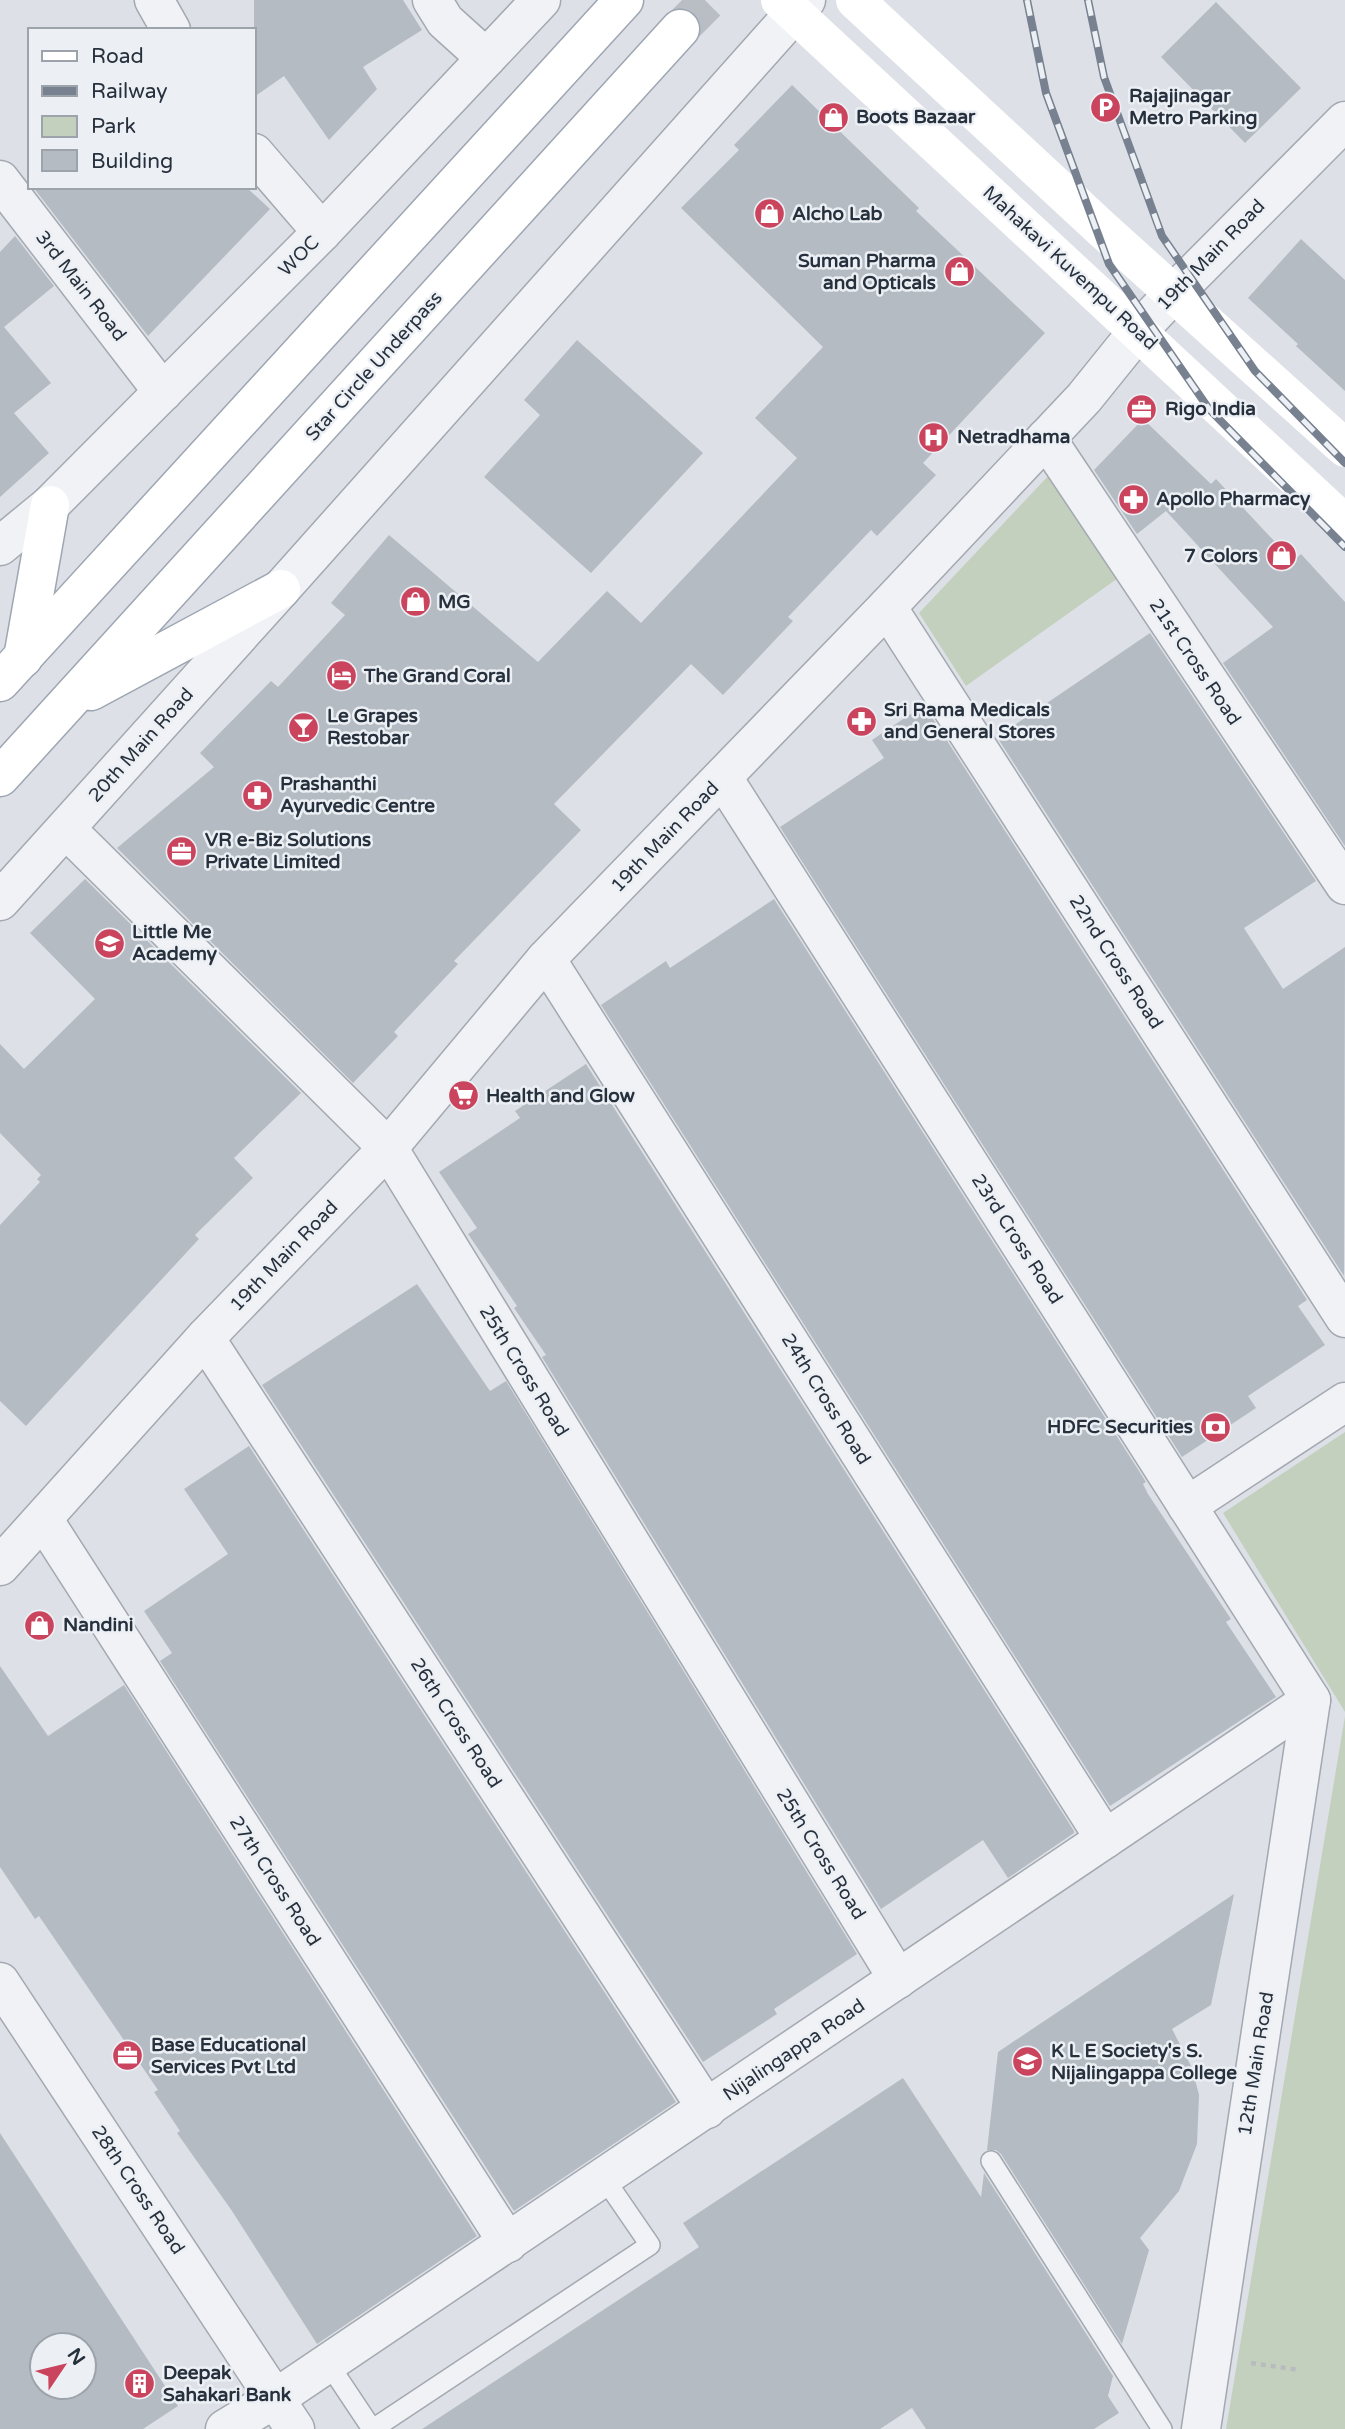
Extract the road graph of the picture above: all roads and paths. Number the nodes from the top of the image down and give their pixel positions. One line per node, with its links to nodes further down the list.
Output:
1 (154, 0): 7 (street)
2 (432, 0): 9 (street)
3 (541, 0): 9 (street, WOC)
4 (624, 0): 24 (main road)
5 (855, 0): 14 (main road)
6 (793, 4): 15 (main road, Mahakavi Kuvempu Road); 22 (street, 20th Main Road)
7 (170, 28)
8 (680, 29): 25 (main road, Star Circle Underpass)
9 (486, 58): 13 (street, WOC)
10 (1344, 123): 14 (street, 19th Main Road)
11 (256, 155): 13 (street)
12 (0, 180): 16 (street, 3rd Main Road)
13 (322, 232): 16 (street, WOC)
14 (1174, 293): 15 (street, 19th Main Road); 18 (main road)
15 (1138, 331): 17 (street, 19th Main Road); 20 (main road, Mahakavi Kuvempu Road)
16 (163, 392): 19 (street, WOC)
17 (1046, 438): 23 (street, 19th Main Road); 29 (street, 21st Cross Road)
18 (1345, 448)
19 (50, 505): 21 (street, WOC); 24 (main road)
20 (1345, 524)
21 (0, 546)
22 (281, 589): 25 (main road); 28 (street, 20th Main Road)
23 (887, 607): 27 (street, 19th Main Road); 33 (street, 22nd Cross Road)
24 (11, 670)
25 (68, 703): 26 (main road, Star Circle Underpass)
26 (0, 777)
27 (723, 778): 31 (street, 19th Main Road); 36 (street, 23rd Cross Road)
28 (66, 829): 30 (street, 20th Main Road); 32 (street, 25th Cross Road)
29 (1345, 885)
30 (0, 901)
31 (546, 959): 32 (street, 19th Main Road); 40 (street, 24th Cross Road)
32 (387, 1148): 34 (street, 19th Main Road); 41 (street, 25th Cross Road)
33 (1345, 1318)
34 (205, 1338): 37 (street, 19th Main Road); 43 (street, 26th Cross Road)
35 (1345, 1402): 36 (street)
36 (1187, 1506): 39 (street, 23rd Cross Road)
37 (43, 1519): 38 (street, 19th Main Road); 46 (street, 27th Cross Road)
38 (0, 1566)
39 (1311, 1700): 40 (street, Nijalingappa Road); 52 (street, 12th Main Road)
40 (1105, 1839): 41 (street, Nijalingappa Road)
41 (898, 1979): 43 (street, Nijalingappa Road)
42 (0, 1982): 48 (street, 28th Cross Road)
43 (707, 2109): 45 (street, Nijalingappa Road)
44 (991, 2161): 49 (lane)
45 (604, 2178): 46 (street, Nijalingappa Road); 51 (lane)
46 (508, 2243): 47 (street, Nijalingappa Road)
47 (328, 2363): 48 (street, Nijalingappa Road); 51 (lane)
48 (286, 2413): 50 (street, Nijalingappa Road)
49 (1155, 2426)
50 (225, 2429)
51 (372, 2429)
52 (1201, 2429)

